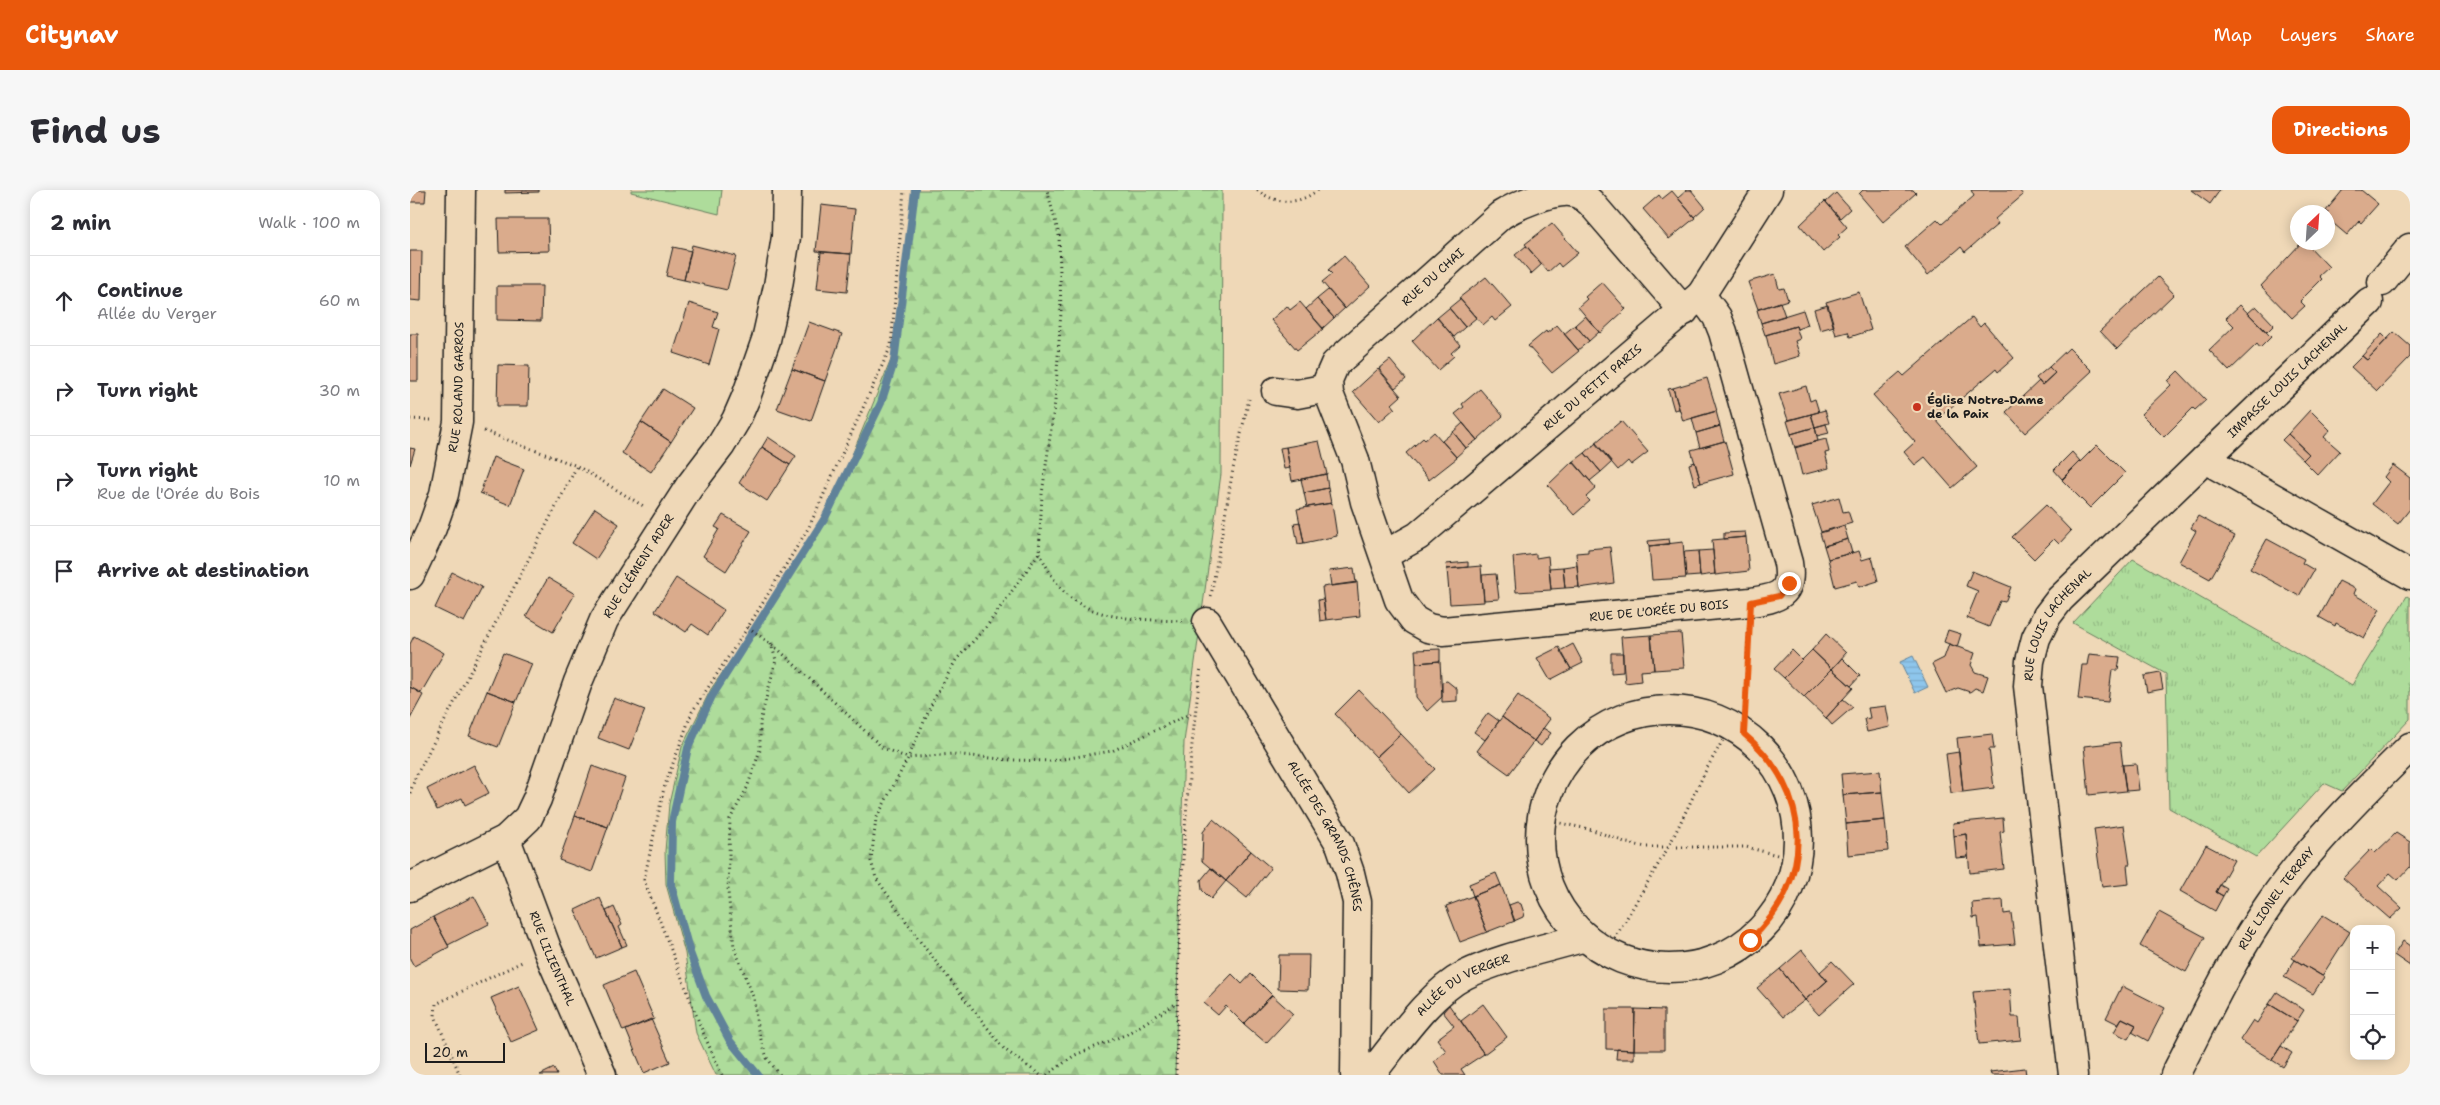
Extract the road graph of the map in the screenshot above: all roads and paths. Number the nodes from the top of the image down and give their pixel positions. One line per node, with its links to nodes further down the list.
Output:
1 (461, 190): 13 (street, RUE ROLAND GARROS)
2 (787, 190): 16 (street, RUE CLÉMENT ADER)
3 (904, 190): 23 (path)
4 (1047, 190): 17 (path)
5 (1257, 190): 6 (path)
6 (1318, 190)
7 (1768, 190): 9 (street, RUE DU PETIT PARIS)
8 (2410, 248): 14 (street, IMPASSE LOUIS LACHENAL)
9 (1692, 303): 10 (street, RUE DU CHAI); 18 (street, RUE DU PETIT PARIS); 21 (street, RUE DE L'ORÉE DU BOIS)
10 (1328, 388): 11 (street); 18 (street)
11 (1276, 391): 22 (path)
12 (410, 419): 13 (path)
13 (458, 422): 15 (path); 20 (street, RUE ROLAND GARROS)
14 (2205, 459): 19 (street); 47 (street, RUE LOUIS LACHENAL)
15 (577, 466): 16 (path); 29 (path)
16 (667, 521): 31 (street, RUE CLÉMENT ADER)
17 (1038, 552): 22 (path); 28 (path)
18 (1384, 555): 21 (street, RUE DE L'ORÉE DU BOIS)
19 (2410, 574)
20 (410, 575)
21 (1751, 602): 26 (path)
22 (1207, 622): 25 (path); 45 (street, ALLÉE DES GRANDS CHÊNES)
23 (748, 627): 24 (path); 40 (path)
24 (770, 642): 28 (path); 41 (path)
25 (1195, 711): 28 (path); 37 (path)
26 (1738, 730): 30 (street); 32 (path); 33 (street)
27 (2410, 747): 48 (street, RUE LIONEL TERRAY)
28 (908, 758): 42 (path)
29 (410, 793)
30 (1541, 819): 32 (path); 35 (street)
31 (506, 838): 34 (street, RUE CLÉMENT ADER); 36 (street, RUE LILIENTHAL)
32 (1669, 846): 33 (path); 35 (path)
33 (1797, 860): 35 (street)
34 (410, 887)
35 (1596, 945): 46 (street, ALLÉE DU VERGER)
36 (547, 949): 38 (path); 39 (street, RUE LILIENTHAL)
37 (1177, 1003): 43 (path); 44 (path)
38 (460, 1075)
39 (602, 1075)
40 (722, 1075)
41 (780, 1075)
42 (1040, 1075)
43 (1047, 1075)
44 (1176, 1075)
45 (1355, 1075)
46 (1370, 1075)
47 (2073, 1075)
48 (2176, 1075)

